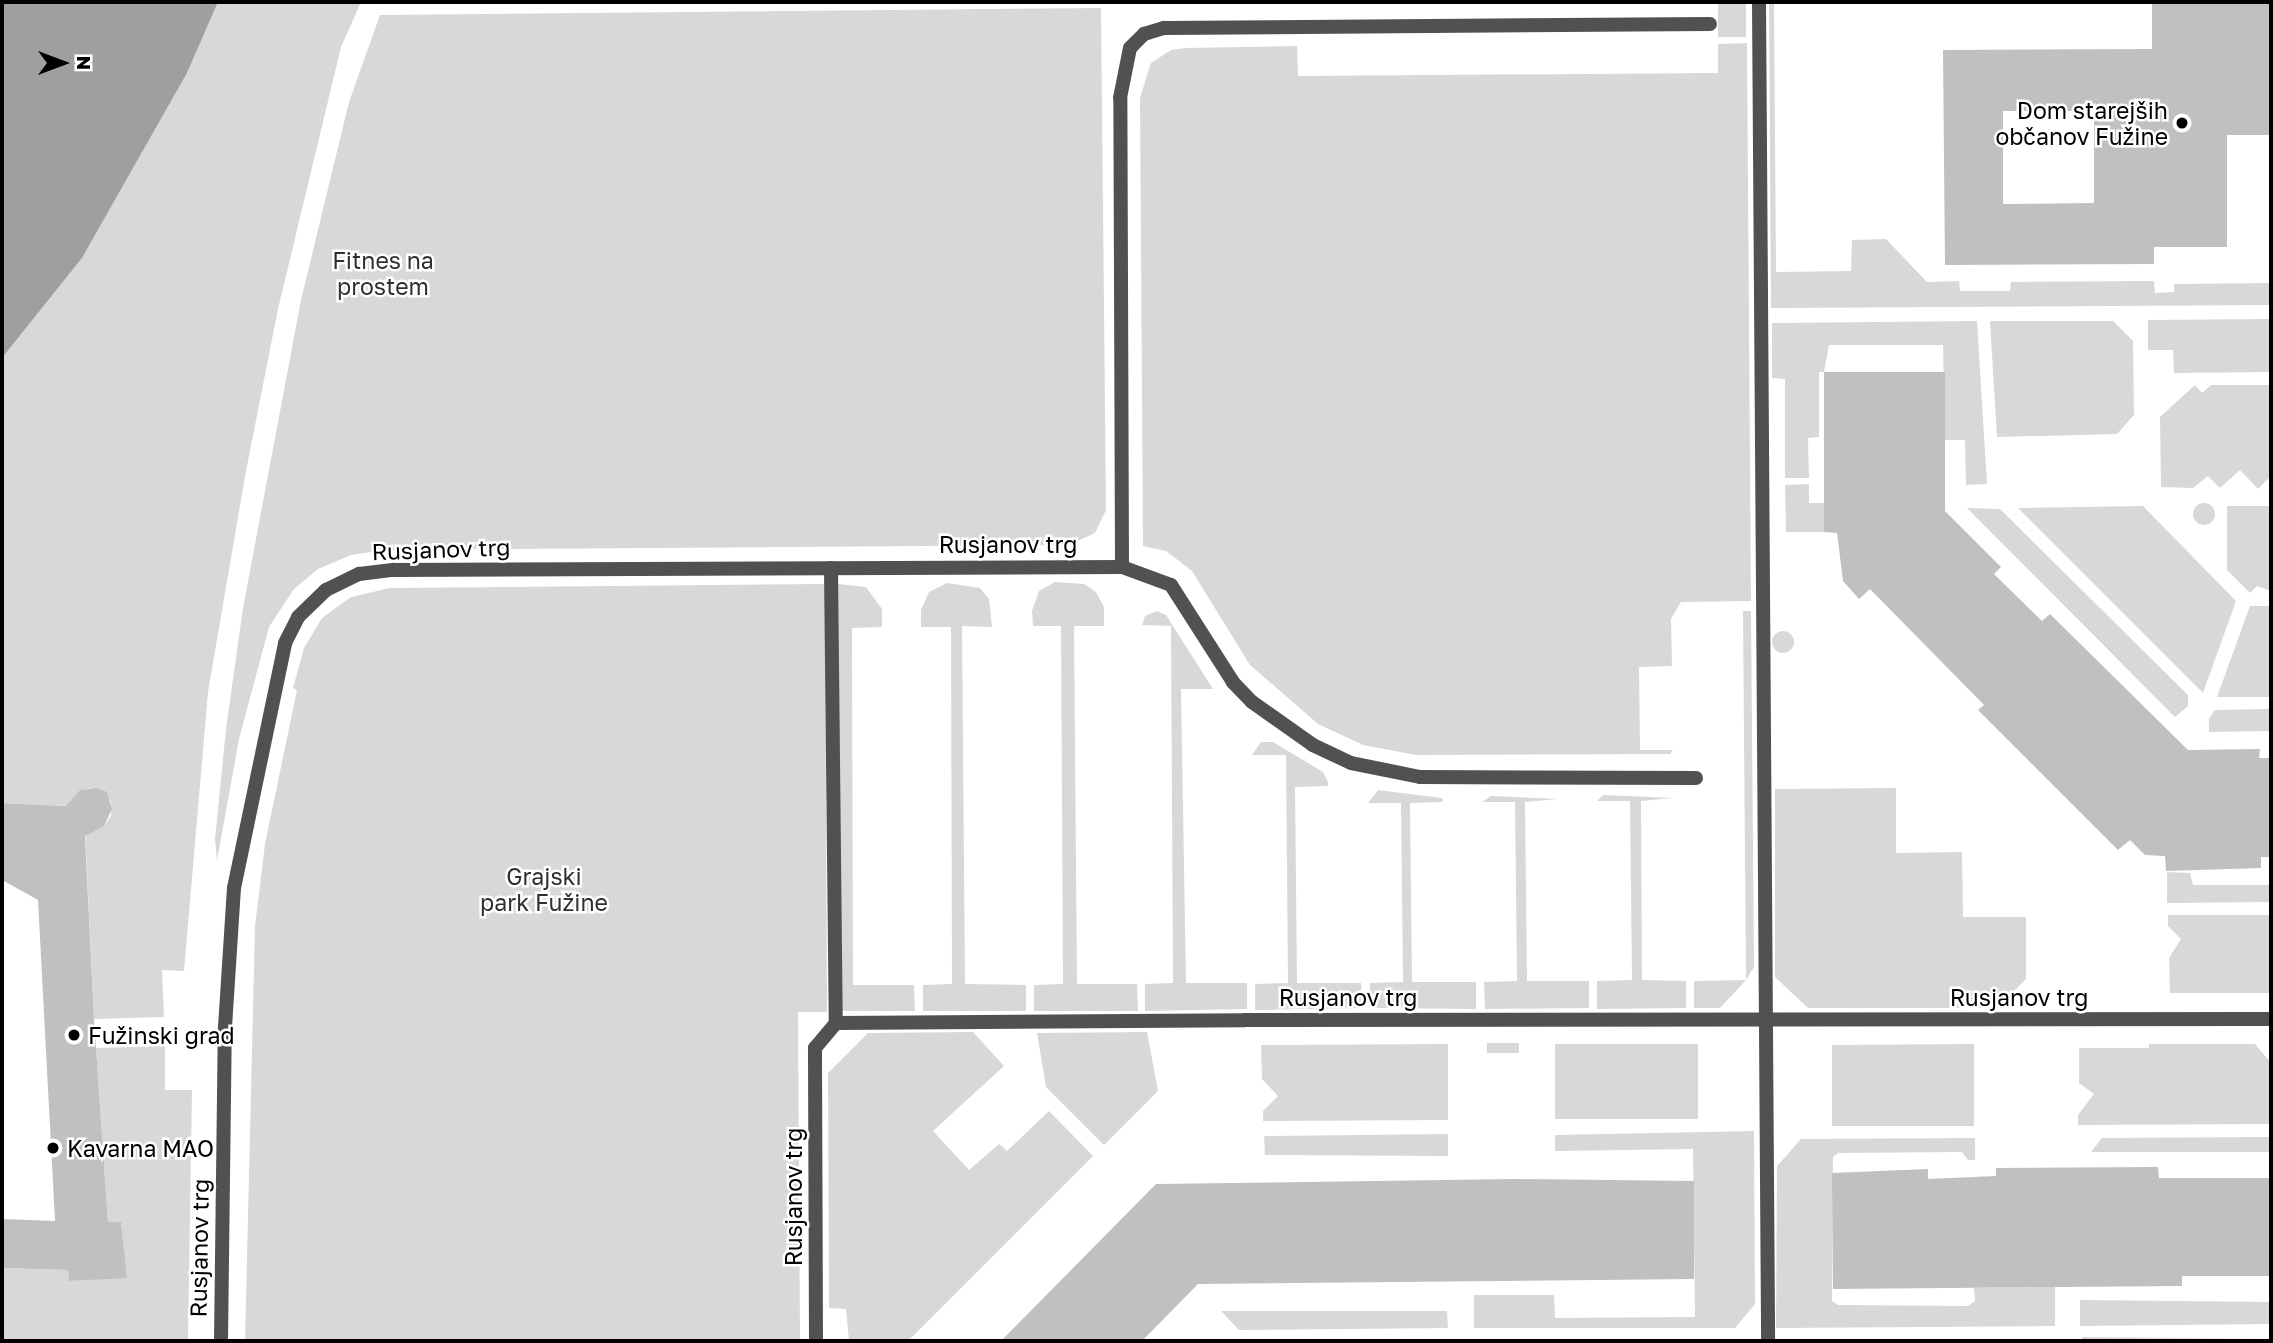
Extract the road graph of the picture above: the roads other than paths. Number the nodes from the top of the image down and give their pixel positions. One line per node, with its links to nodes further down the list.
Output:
1 (1759, 2): 7 (street)
2 (1710, 24): 3 (street)
3 (1122, 567): 4 (street, Rusjanov trg); 5 (street)
4 (831, 568): 8 (street); 10 (street, Rusjanov trg)
5 (1696, 778)
6 (2271, 1019): 7 (street, Rusjanov trg)
7 (1766, 1020): 8 (street, Rusjanov trg); 9 (street)
8 (836, 1023): 11 (street, Rusjanov trg)
9 (1768, 1337)
10 (220, 1341)
11 (816, 1341)

